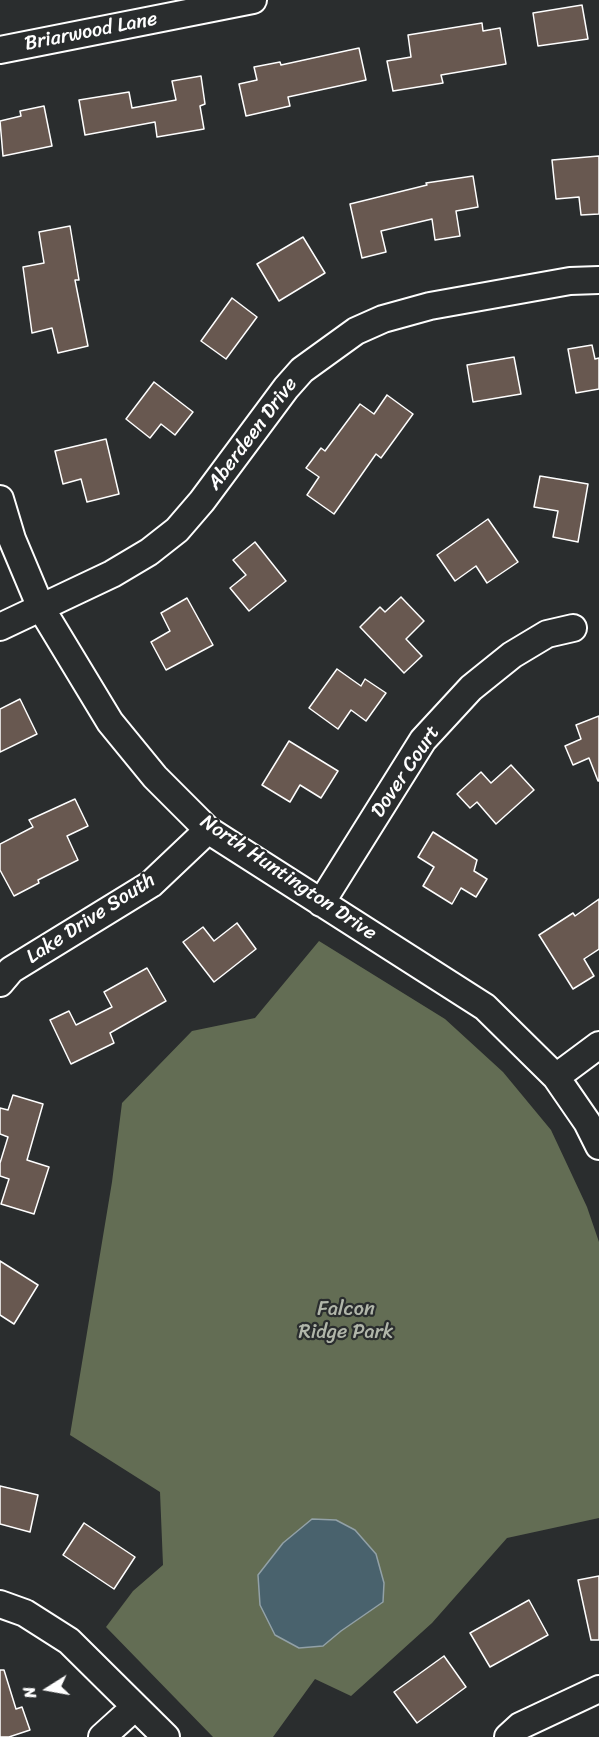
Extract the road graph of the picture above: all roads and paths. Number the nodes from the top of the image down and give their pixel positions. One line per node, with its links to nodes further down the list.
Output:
1 (254, 0): 2 (street, Briarwood Lane)
2 (0, 50)
3 (599, 280): 5 (street, Aberdeen Drive)
4 (0, 499): 5 (street, North Huntington Drive)
5 (41, 608): 6 (street, Aberdeen Drive); 8 (street, North Huntington Drive)
6 (0, 627)
7 (573, 628): 9 (street, Dover Court)
8 (208, 830): 9 (street, North Huntington Drive); 10 (street, Lake Drive South)
9 (321, 903): 12 (street, North Huntington Drive)
10 (0, 983)
11 (599, 1046): 12 (street)
12 (556, 1077): 13 (street, North Huntington Drive)
13 (599, 1146)
14 (0, 1604): 16 (street)
15 (599, 1689): 19 (street)
16 (134, 1708): 17 (street); 18 (street)
17 (102, 1737)
18 (166, 1737)
19 (508, 1737)

